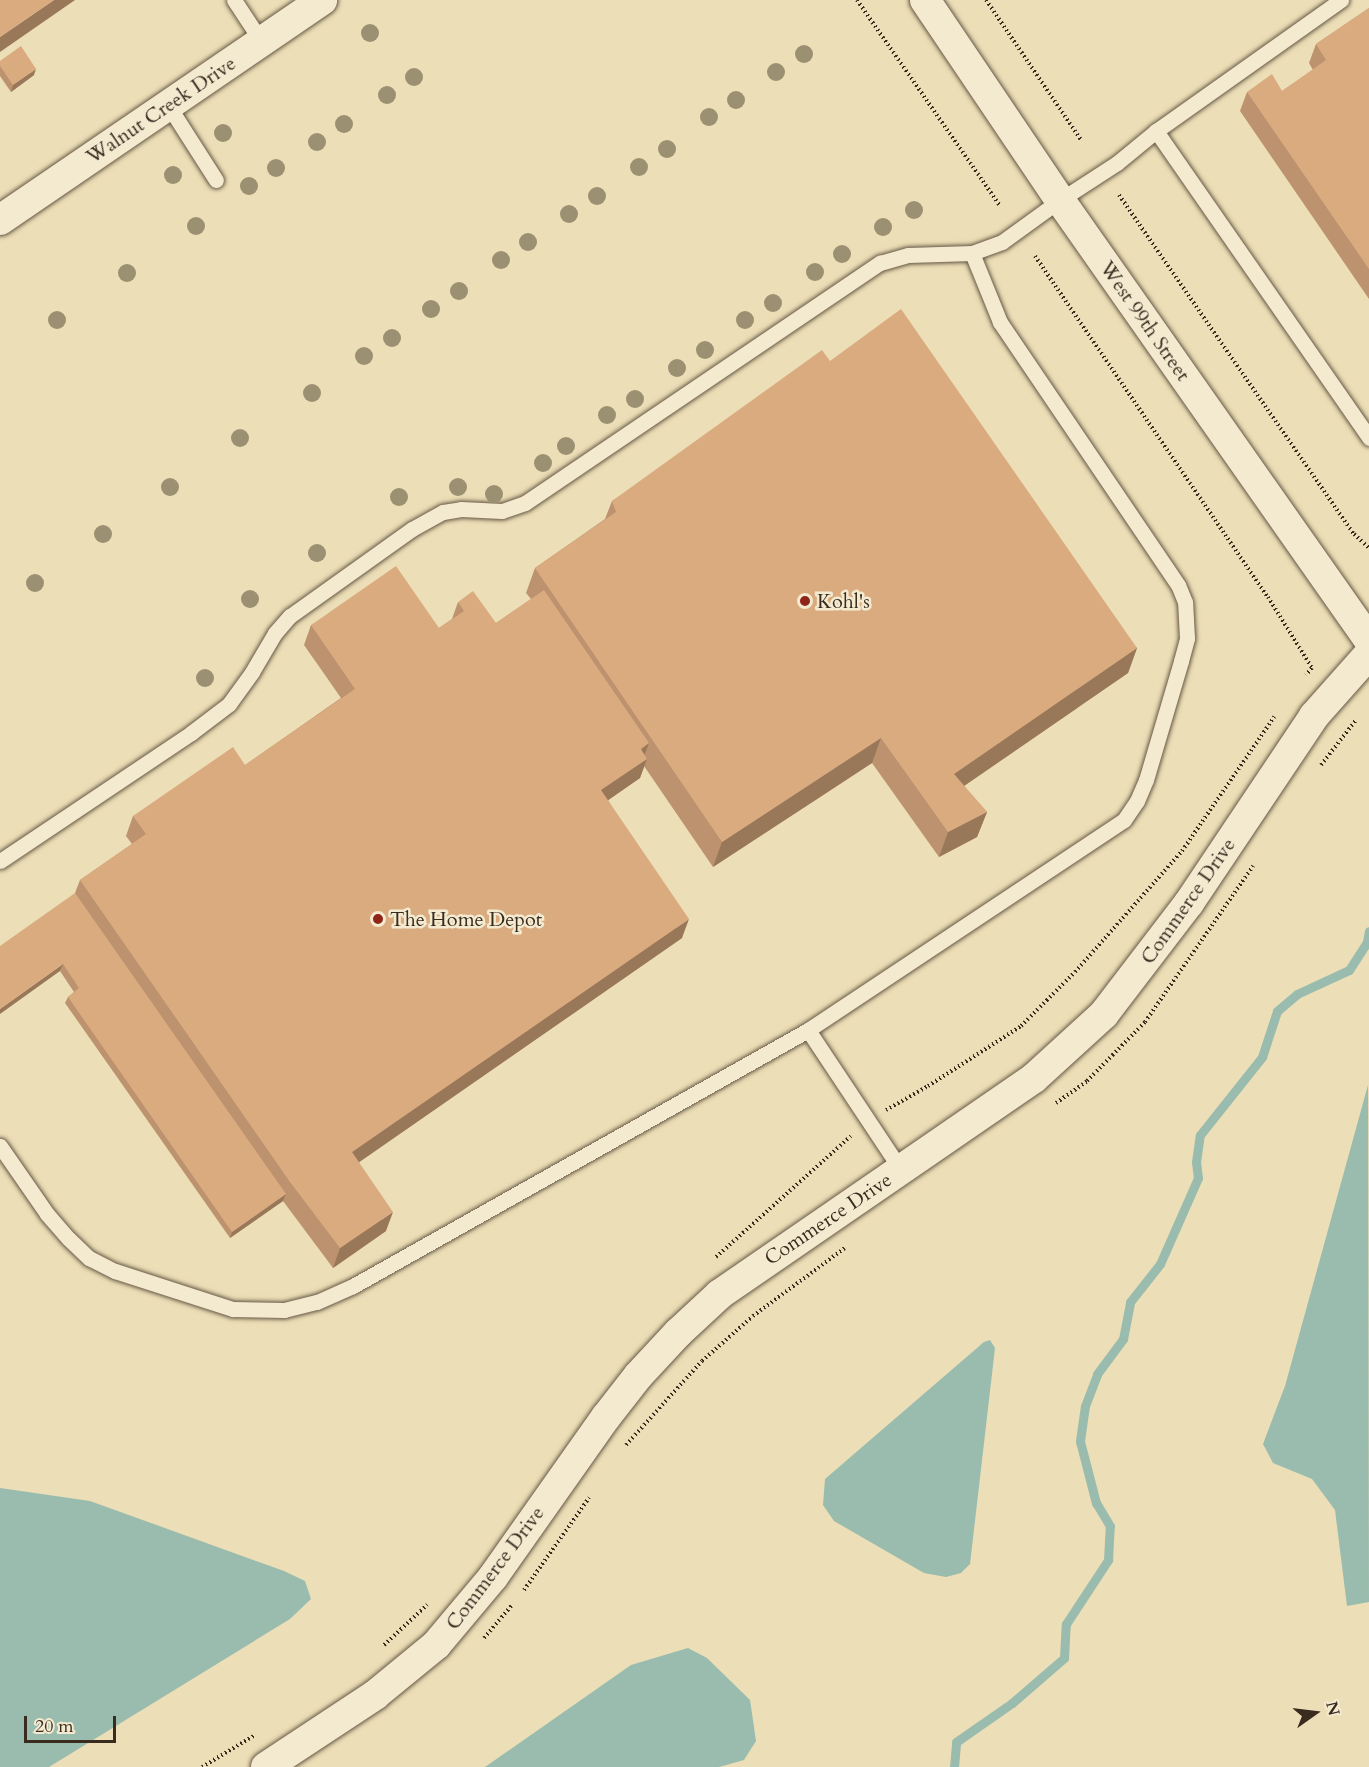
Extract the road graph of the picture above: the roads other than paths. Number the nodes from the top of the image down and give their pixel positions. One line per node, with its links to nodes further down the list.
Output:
1 (234, 0): 5 (lane)
2 (322, 0): 5 (street, Walnut Creek Drive)
3 (925, 0): 9 (street, West 99th Street)
4 (1341, 0): 7 (lane)
5 (261, 41): 6 (street, Walnut Creek Drive)
6 (168, 105): 8 (lane); 10 (street, Walnut Creek Drive)
7 (1156, 131): 9 (lane); 12 (lane)
8 (216, 180)
9 (1060, 200): 11 (lane); 13 (street, West 99th Street)
10 (0, 220)
11 (972, 253): 15 (lane); 16 (lane)
12 (1369, 438)
13 (1369, 640)
14 (1369, 654): 18 (street, Commerce Drive)
15 (0, 861)
16 (808, 1030): 17 (lane); 18 (lane)
17 (0, 1146)
18 (901, 1170): 19 (street, Commerce Drive)
19 (266, 1767)

